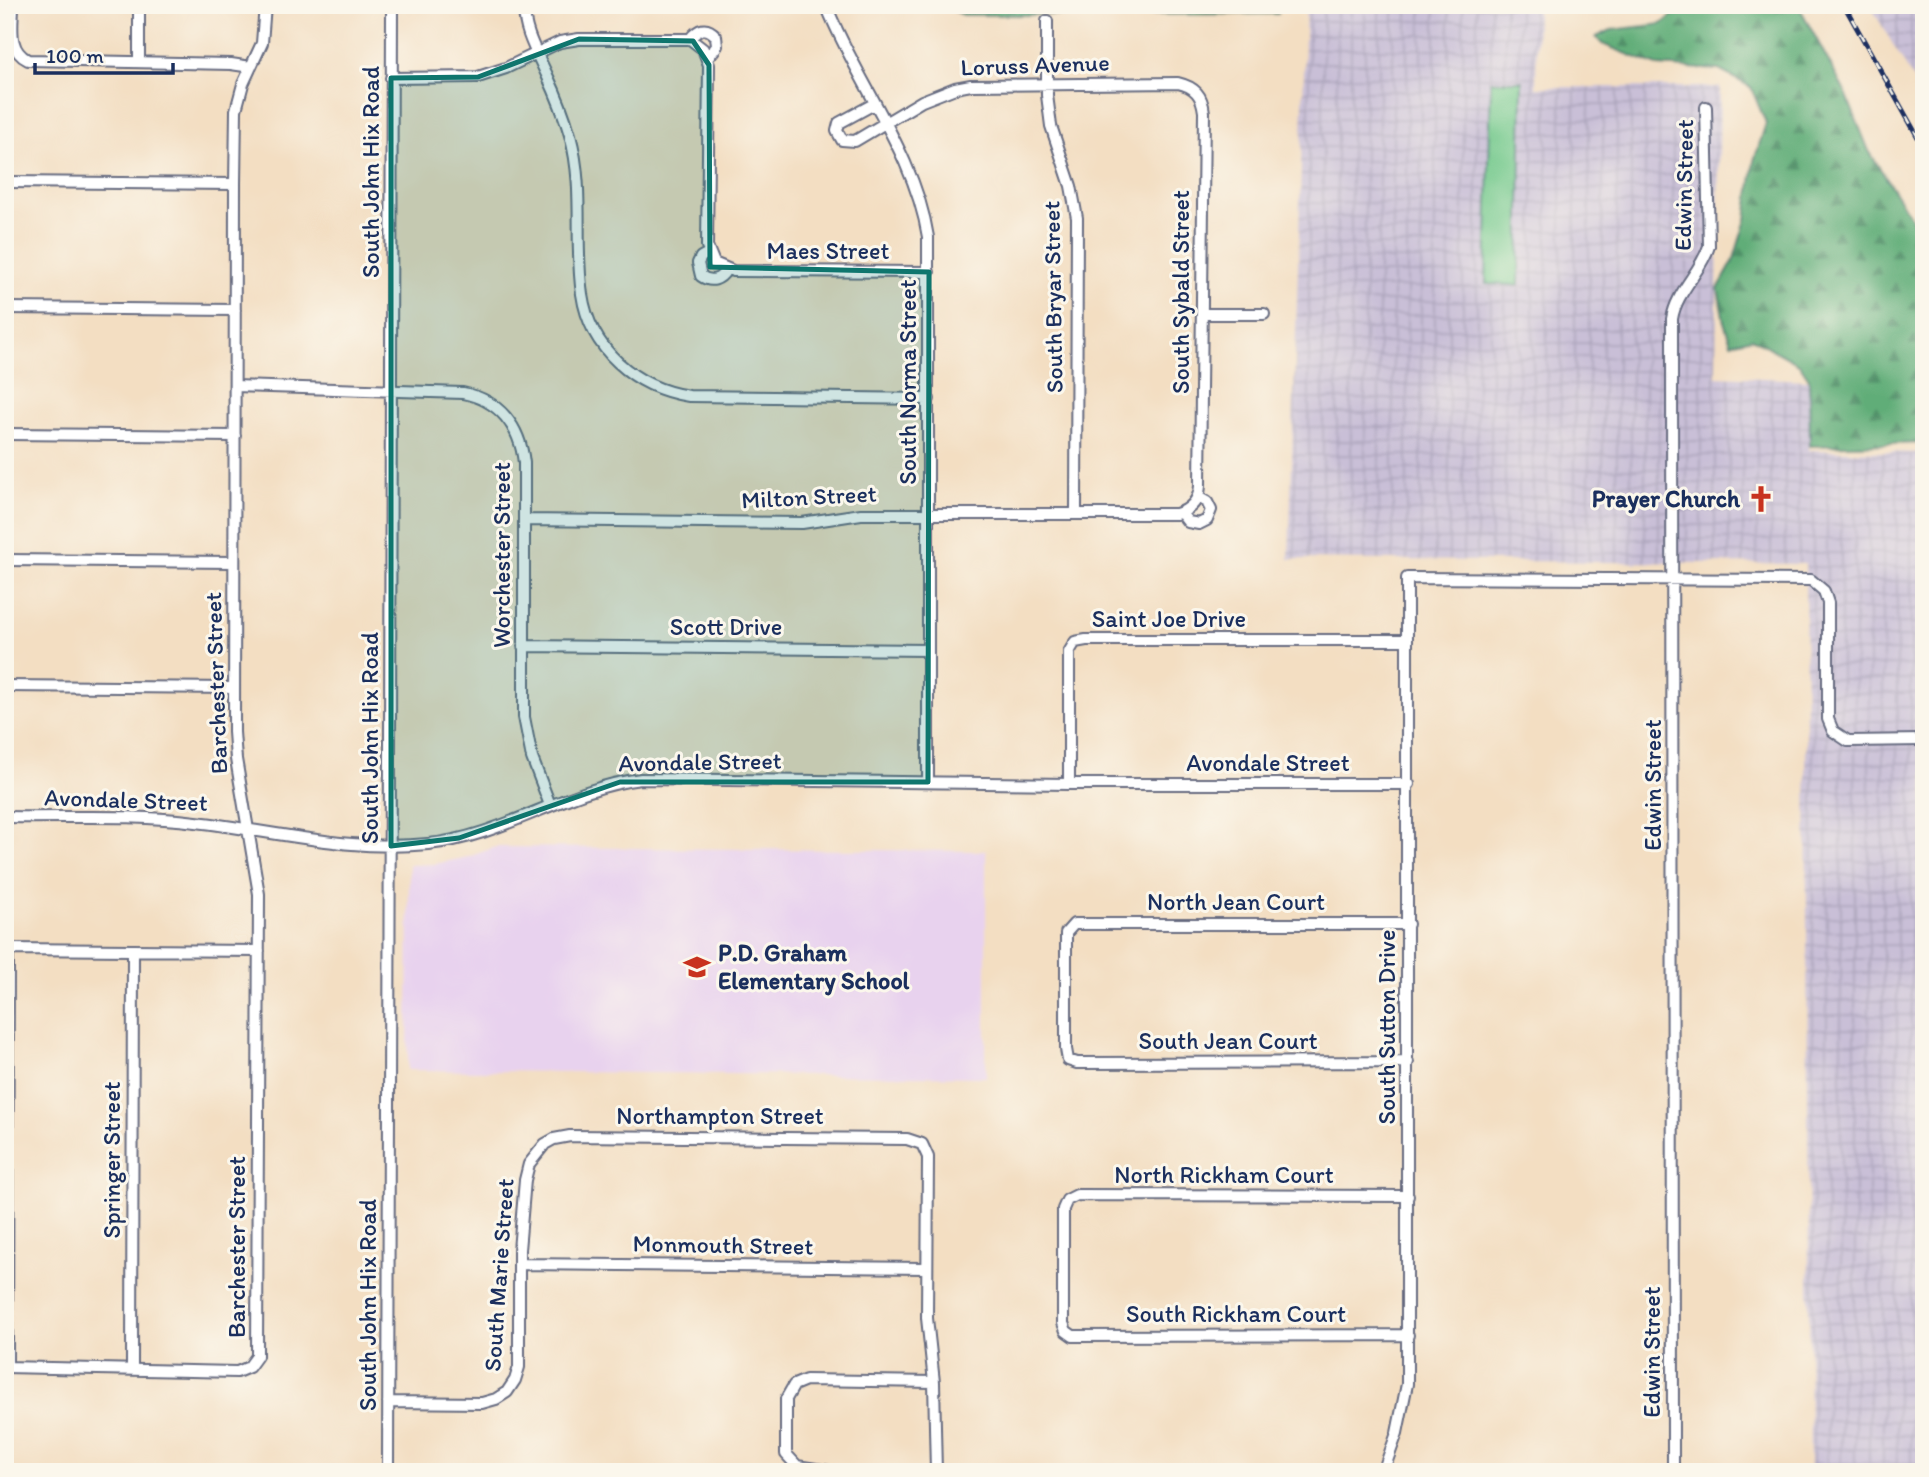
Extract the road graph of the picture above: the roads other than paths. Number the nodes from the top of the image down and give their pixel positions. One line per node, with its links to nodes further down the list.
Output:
1 (13, 5): 11 (street)
2 (139, 5): 11 (street)
3 (265, 5): 12 (street, Barchester Street)
4 (392, 5): 13 (street, South John Hix Road)
5 (524, 5): 9 (street)
6 (826, 5): 16 (street, South Norma Street)
7 (1047, 21): 14 (street, South Bryar Street)
8 (690, 39): 9 (street, Maes Street); 10 (street); 10 (street, Maes Street)
9 (536, 53): 13 (street, Maes Street); 30 (street)
10 (708, 59): 21 (street, Maes Street)
11 (139, 62): 12 (street)
12 (251, 67): 20 (street, Barchester Street)
13 (391, 78): 29 (street, South John Hix Road)
14 (1047, 83): 15 (street, Loruss Avenue); 18 (street, Loruss Avenue); 36 (street, South Bryar Street)
15 (1194, 89): 26 (street, South Sybald Street)
16 (874, 104): 18 (street, South Norma Street); 18 (street, Loruss Avenue)
17 (1706, 107): 41 (street, Edwin Street)
18 (885, 124): 23 (street, South Norma Street)
19 (5, 182): 20 (street)
20 (236, 184): 25 (street, Barchester Street)
21 (708, 253): 22 (street); 22 (street, Maes Street)
22 (726, 270): 23 (street, Maes Street)
23 (929, 272): 30 (street, South Norma Street)
24 (5, 308): 25 (street)
25 (235, 310): 28 (street, Barchester Street)
26 (1203, 314): 27 (street); 33 (street, South Sybald Street)
27 (1264, 314)
28 (235, 386): 29 (street, Worchester Street); 32 (street, Barchester Street)
29 (392, 390): 37 (street, Worchester Street); 54 (street, South John Hix Road)
30 (929, 399): 35 (street, South Norma Street)
31 (5, 434): 32 (street)
32 (235, 436): 40 (street, Barchester Street)
33 (1196, 501): 34 (street); 38 (street, South Sybald Street)
34 (1181, 513): 36 (street, Milton Street); 38 (street, Milton Street)
35 (928, 514): 36 (street, Milton Street); 37 (street, Milton Street); 44 (street, South Norma Street)
36 (1076, 514)
37 (524, 520): 43 (street, Worchester Street)
38 (1207, 520)
39 (5, 560): 40 (street)
40 (234, 562): 46 (street, Barchester Street)
41 (1673, 578): 42 (street, South Sutton Drive); 47 (street); 75 (street, Edwin Street)
42 (1407, 639): 49 (street, Saint Joe Drive); 50 (street, South Sutton Drive)
43 (523, 646): 44 (street, Scott Drive); 51 (street, Worchester Street)
44 (928, 650): 48 (street, South Norma Street)
45 (5, 686): 46 (street)
46 (234, 688): 53 (street, Barchester Street)
47 (1924, 740)
48 (928, 782): 49 (street, Avondale Street); 51 (street, Avondale Street)
49 (1069, 784): 50 (street, Avondale Street)
50 (1409, 784): 55 (street, South Sutton Drive)
51 (550, 805): 54 (street, Avondale Street)
52 (5, 817): 53 (street, Avondale Street)
53 (249, 830): 54 (street, Avondale Street); 58 (street, Barchester Street)
54 (391, 846): 70 (street, South John Hix Road)
55 (1408, 923): 59 (street, North Jean Court); 60 (street, South Sutton Drive)
56 (6, 949): 57 (street); 67 (street)
57 (133, 951): 58 (street); 68 (street, Springer Street)
58 (259, 951): 68 (street, Barchester Street)
59 (1066, 1040): 60 (street, South Jean Court)
60 (1408, 1062): 62 (street, South Sutton Drive)
61 (529, 1164): 63 (street, South Marie Street); 64 (street, Northampton Street)
62 (1408, 1196): 65 (street, North Rickham Court); 66 (street, South Sutton Drive)
63 (519, 1265): 64 (street, Monmouth Street); 70 (street, South Marie Street)
64 (926, 1268): 69 (street)
65 (1066, 1331): 66 (street, South Rickham Court)
66 (1408, 1335): 74 (street, South Sutton Drive)
67 (6, 1367): 68 (street)
68 (132, 1369)
69 (934, 1382): 72 (street); 73 (street)
70 (388, 1402): 71 (street, South John Hix Road)
71 (388, 1472)
72 (835, 1472)
73 (936, 1472)
74 (1383, 1472)
75 (1673, 1472)

